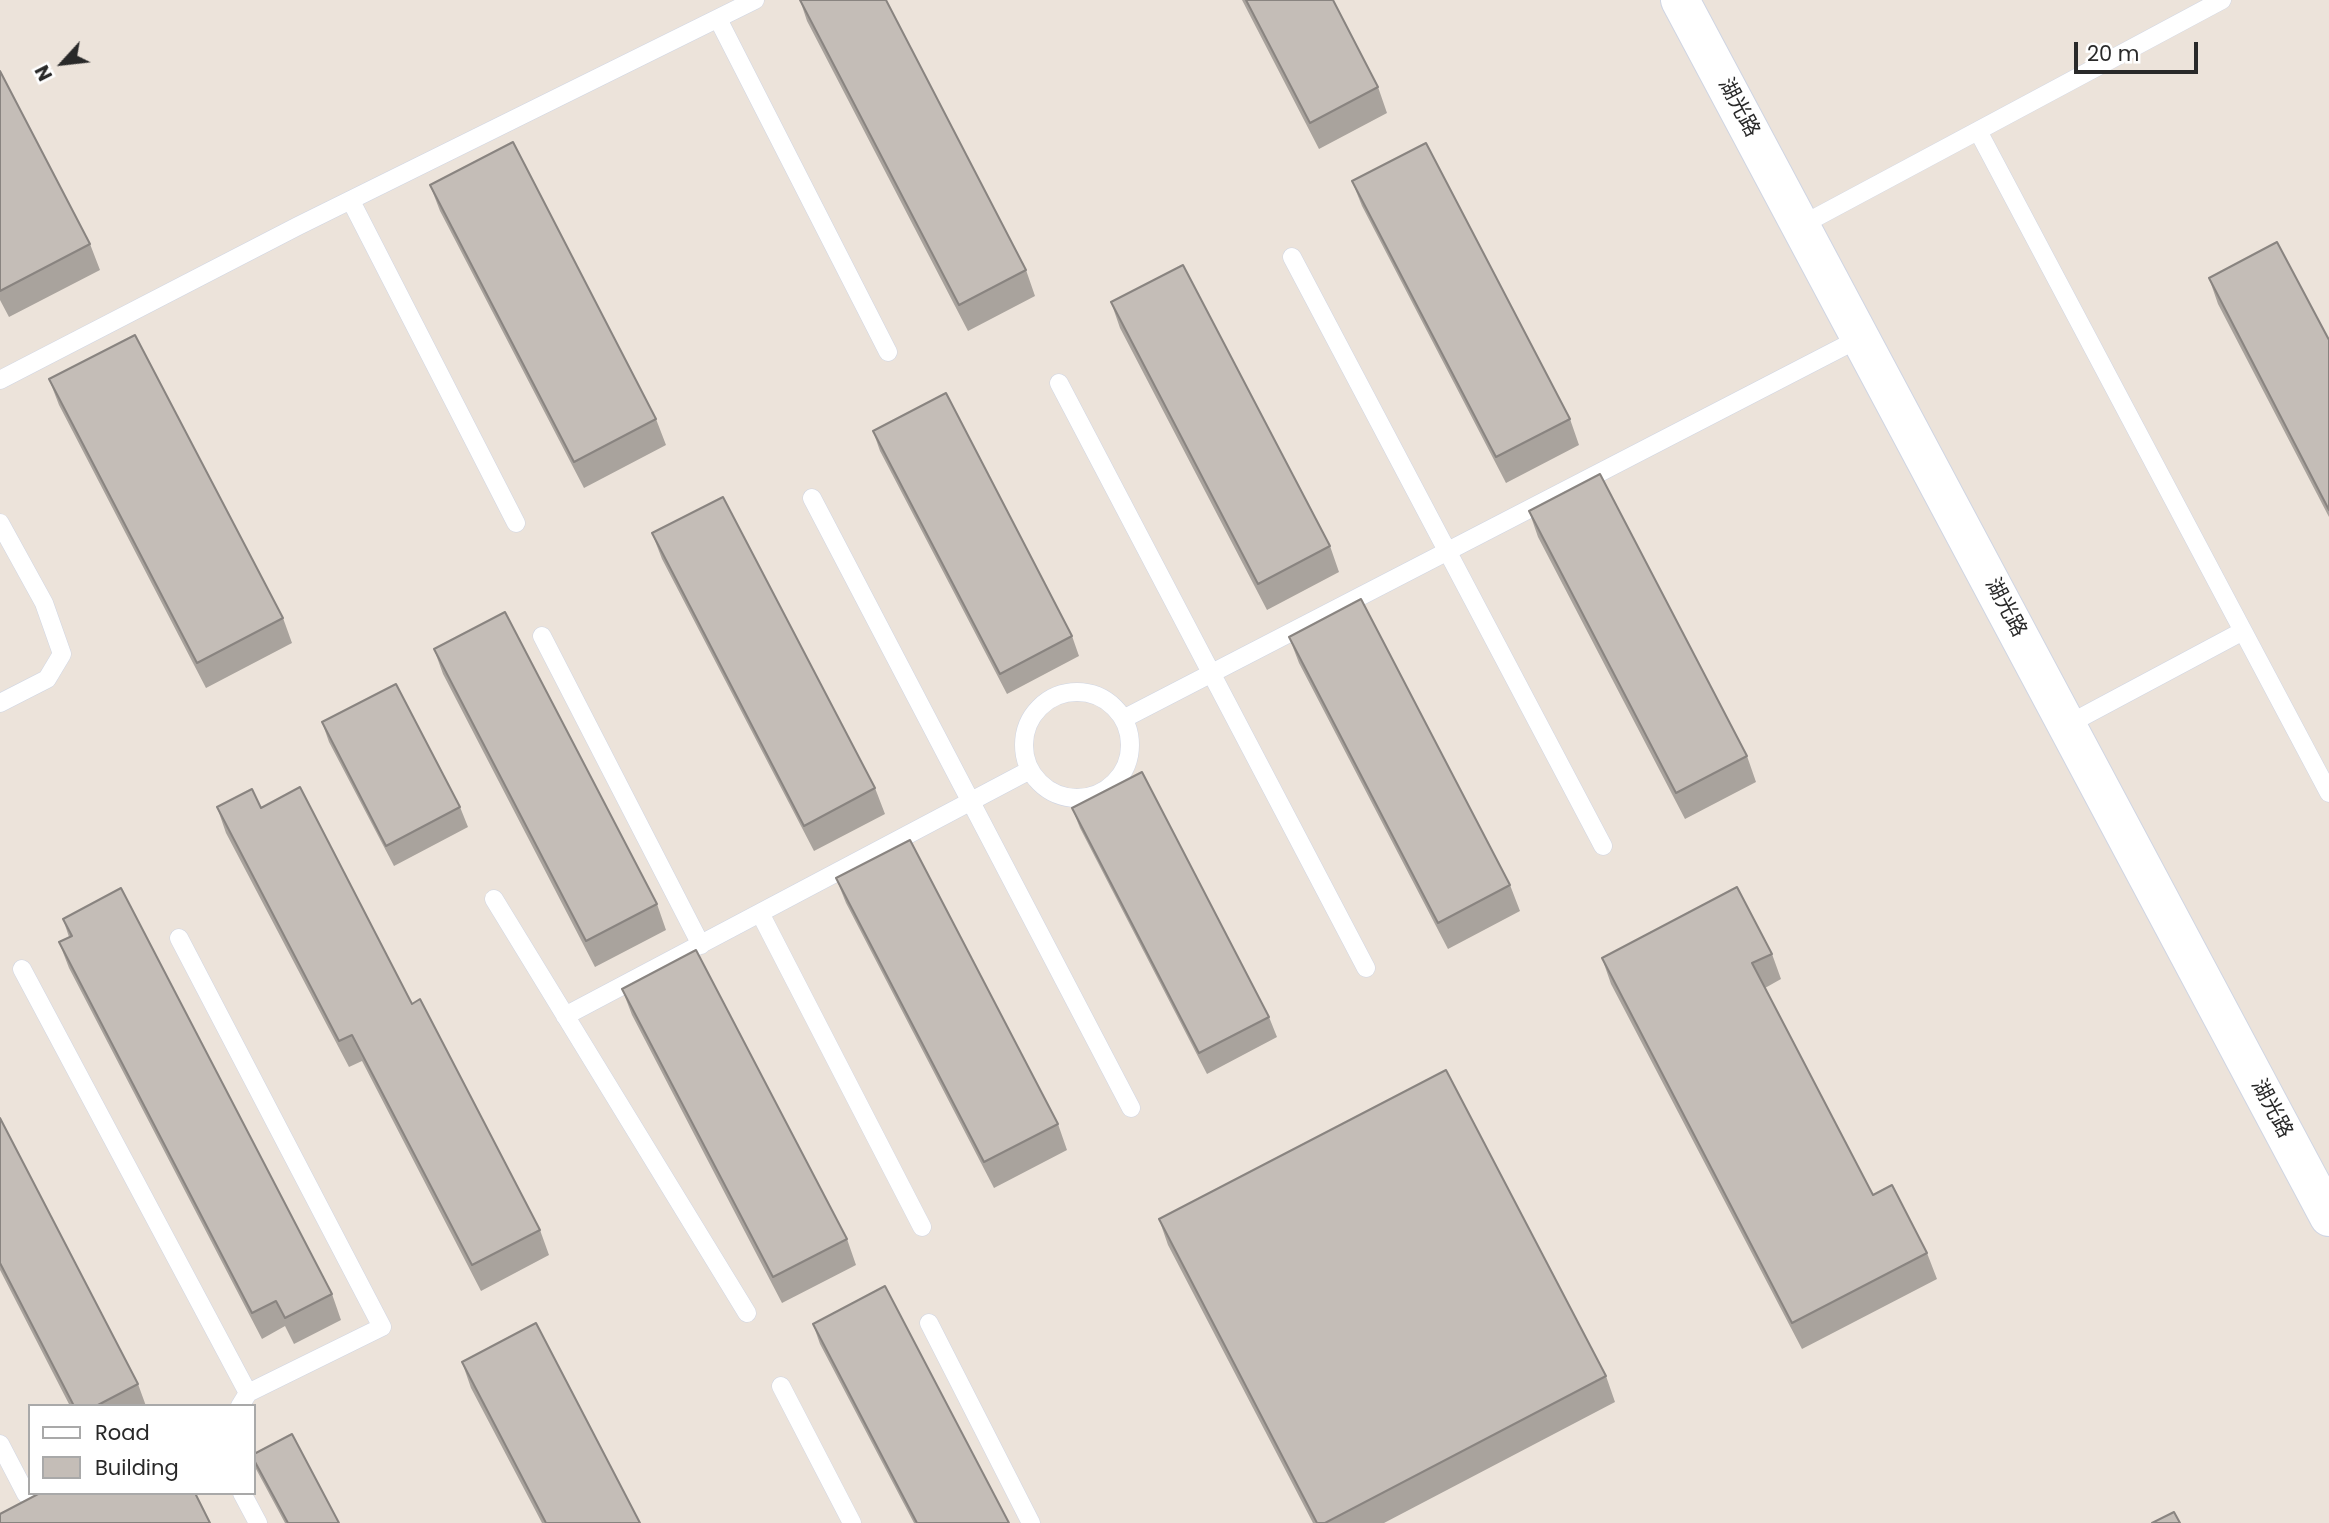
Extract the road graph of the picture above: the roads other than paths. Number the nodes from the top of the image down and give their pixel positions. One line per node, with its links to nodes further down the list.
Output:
1 (755, 0): 4 (lane)
2 (1680, 0): 7 (street, 湖光路)
3 (2222, 0): 5 (lane)
4 (718, 19): 6 (lane); 10 (lane)
5 (1978, 131): 7 (lane); 17 (lane)
6 (351, 201): 11 (lane); 15 (lane)
7 (1800, 226): 9 (street, 湖光路)
8 (1292, 257): 16 (lane)
9 (1860, 338): 16 (lane); 22 (street, 湖光路)
10 (888, 352)
11 (0, 380)
12 (1059, 383): 19 (lane)
13 (812, 498): 25 (lane)
14 (0, 523): 20 (lane)
15 (516, 523)
16 (1447, 551): 19 (lane); 26 (lane)
17 (2244, 631): 22 (lane); 24 (lane)
18 (542, 636): 30 (lane)
19 (1212, 673): 21 (lane); 31 (lane)
20 (0, 703)
21 (1125, 718): 23 (lane); 23 (lane)
22 (2067, 725): 35 (street, 湖光路)
23 (1030, 770): 25 (lane)
24 (2329, 793)
25 (970, 801): 28 (lane); 34 (lane)
26 (1603, 846)
27 (494, 899): 33 (lane)
28 (760, 913): 30 (lane); 36 (lane)
29 (178, 938): 40 (lane)
30 (701, 944): 33 (lane)
31 (1366, 968)
32 (22, 969): 40 (lane)
33 (565, 1016): 37 (lane)
34 (1131, 1108)
35 (2329, 1217)
36 (922, 1227)
37 (747, 1312)
38 (929, 1322): 46 (lane)
39 (781, 1386): 45 (lane)
40 (244, 1400)
41 (0, 1444): 42 (lane)
42 (26, 1494)
43 (243, 1495): 44 (lane)
44 (258, 1523)
45 (852, 1523)
46 (1031, 1523)

